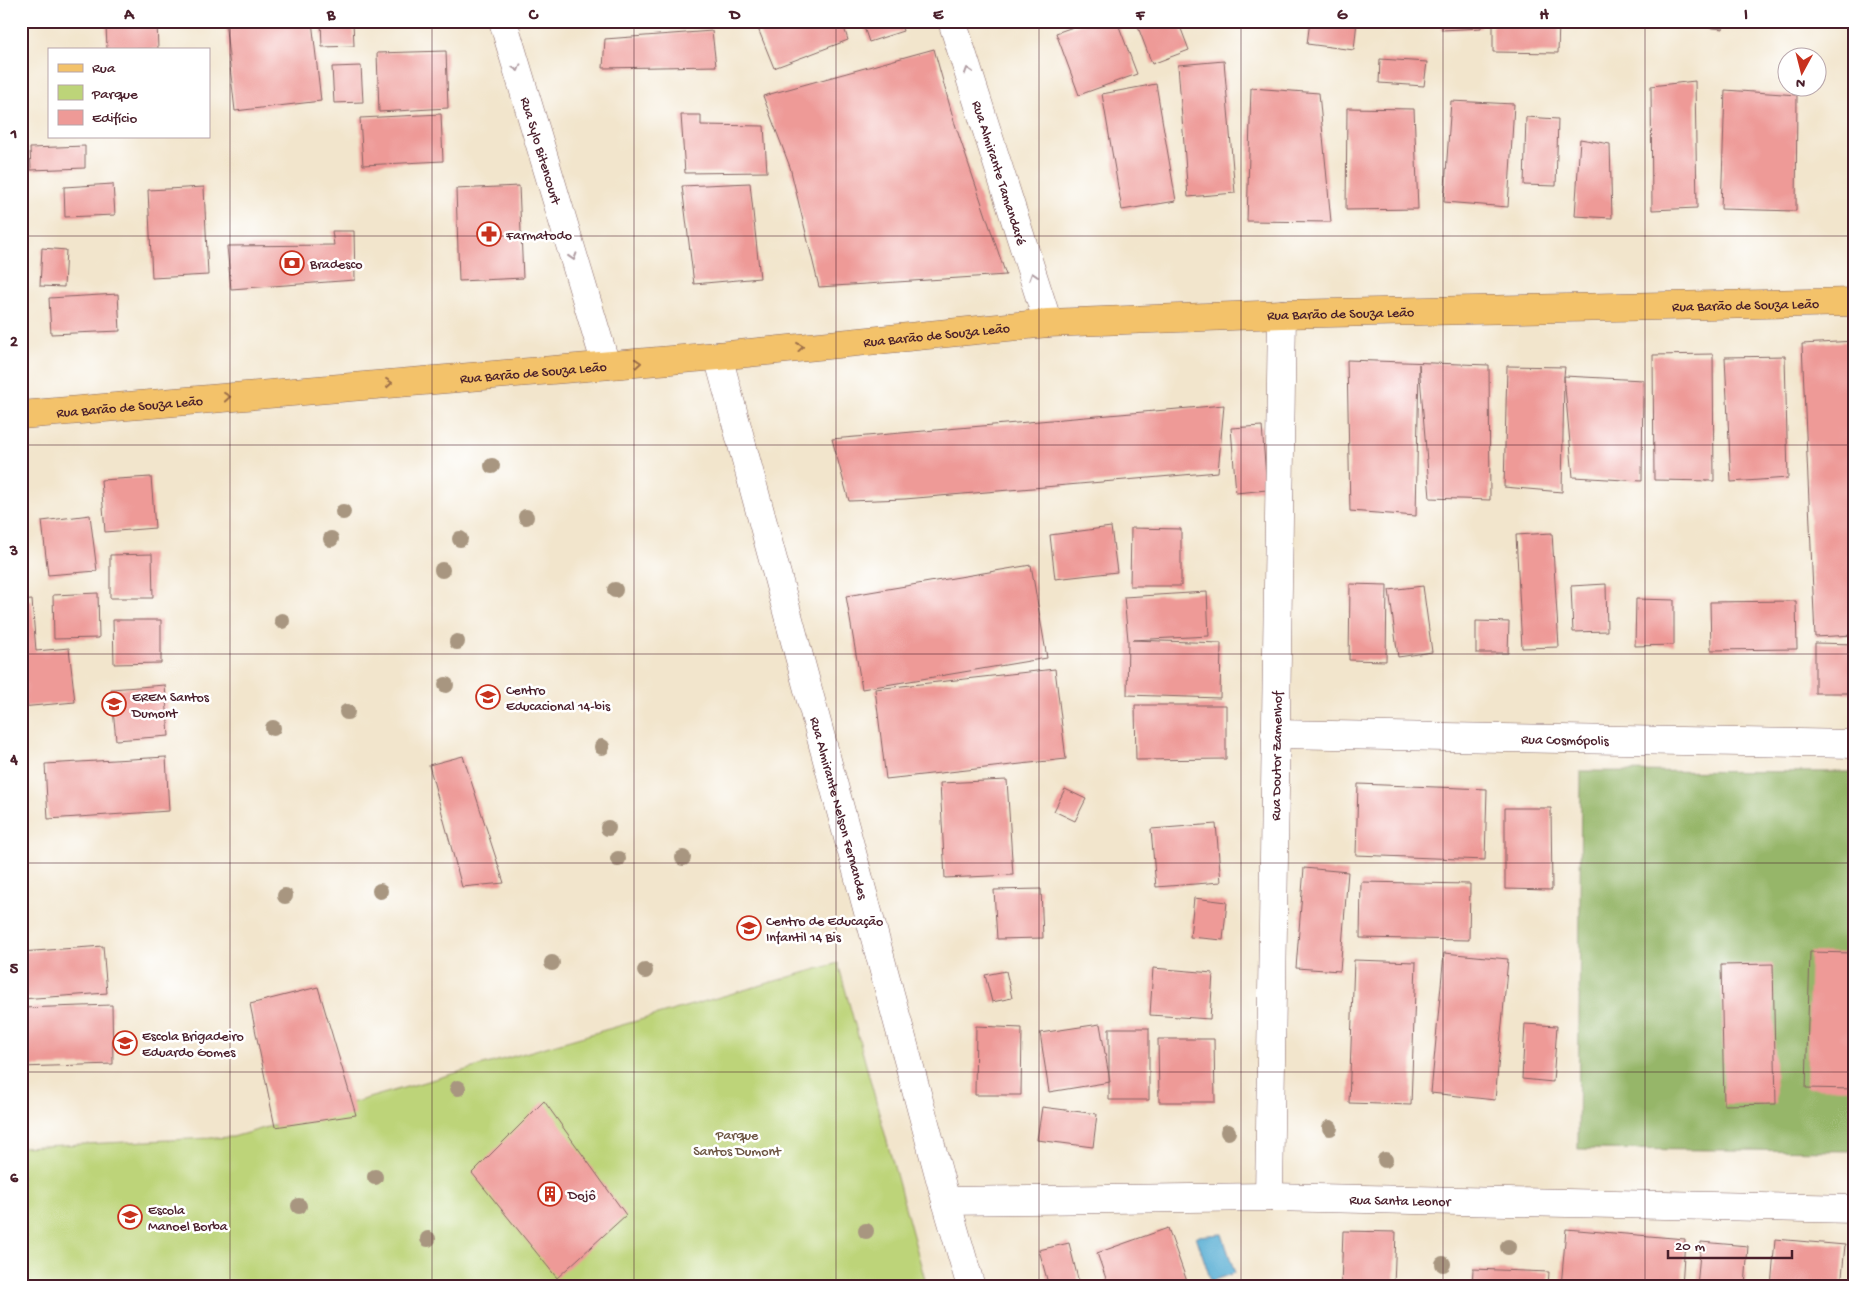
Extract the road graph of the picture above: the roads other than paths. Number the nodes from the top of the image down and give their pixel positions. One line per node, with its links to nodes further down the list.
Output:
1 (503, 21): 7 (street, Rua Sylo Bitencourt, one-way to 7)
2 (952, 21): 5 (street, Rua Almirante Tamandaré, one-way to 2)
3 (1854, 302): 4 (main road, Rua Barão de Souza Leão)
4 (1282, 314): 5 (main road, Rua Barão de Souza Leão); 9 (street, Rua Doutor Zamenhof)
5 (1048, 323): 6 (main road, Rua Barão de Souza Leão, one-way to 5)
6 (718, 356): 7 (main road, Rua Barão de Souza Leão, one-way to 6); 12 (street, Rua Almirante Nelson Fernandes)
7 (606, 365): 8 (main road, Rua Barão de Souza Leão, one-way to 7)
8 (21, 415)
9 (1275, 734): 10 (street, Rua Cosmópolis); 11 (street, Rua Doutor Zamenhof)
10 (1854, 744)
11 (1270, 1196): 12 (street, Rua Santa Leonor); 13 (street, Rua Santa Leonor)
12 (946, 1201): 14 (street, Rua Almirante Nelson Fernandes)
13 (1854, 1209)
14 (971, 1287)

